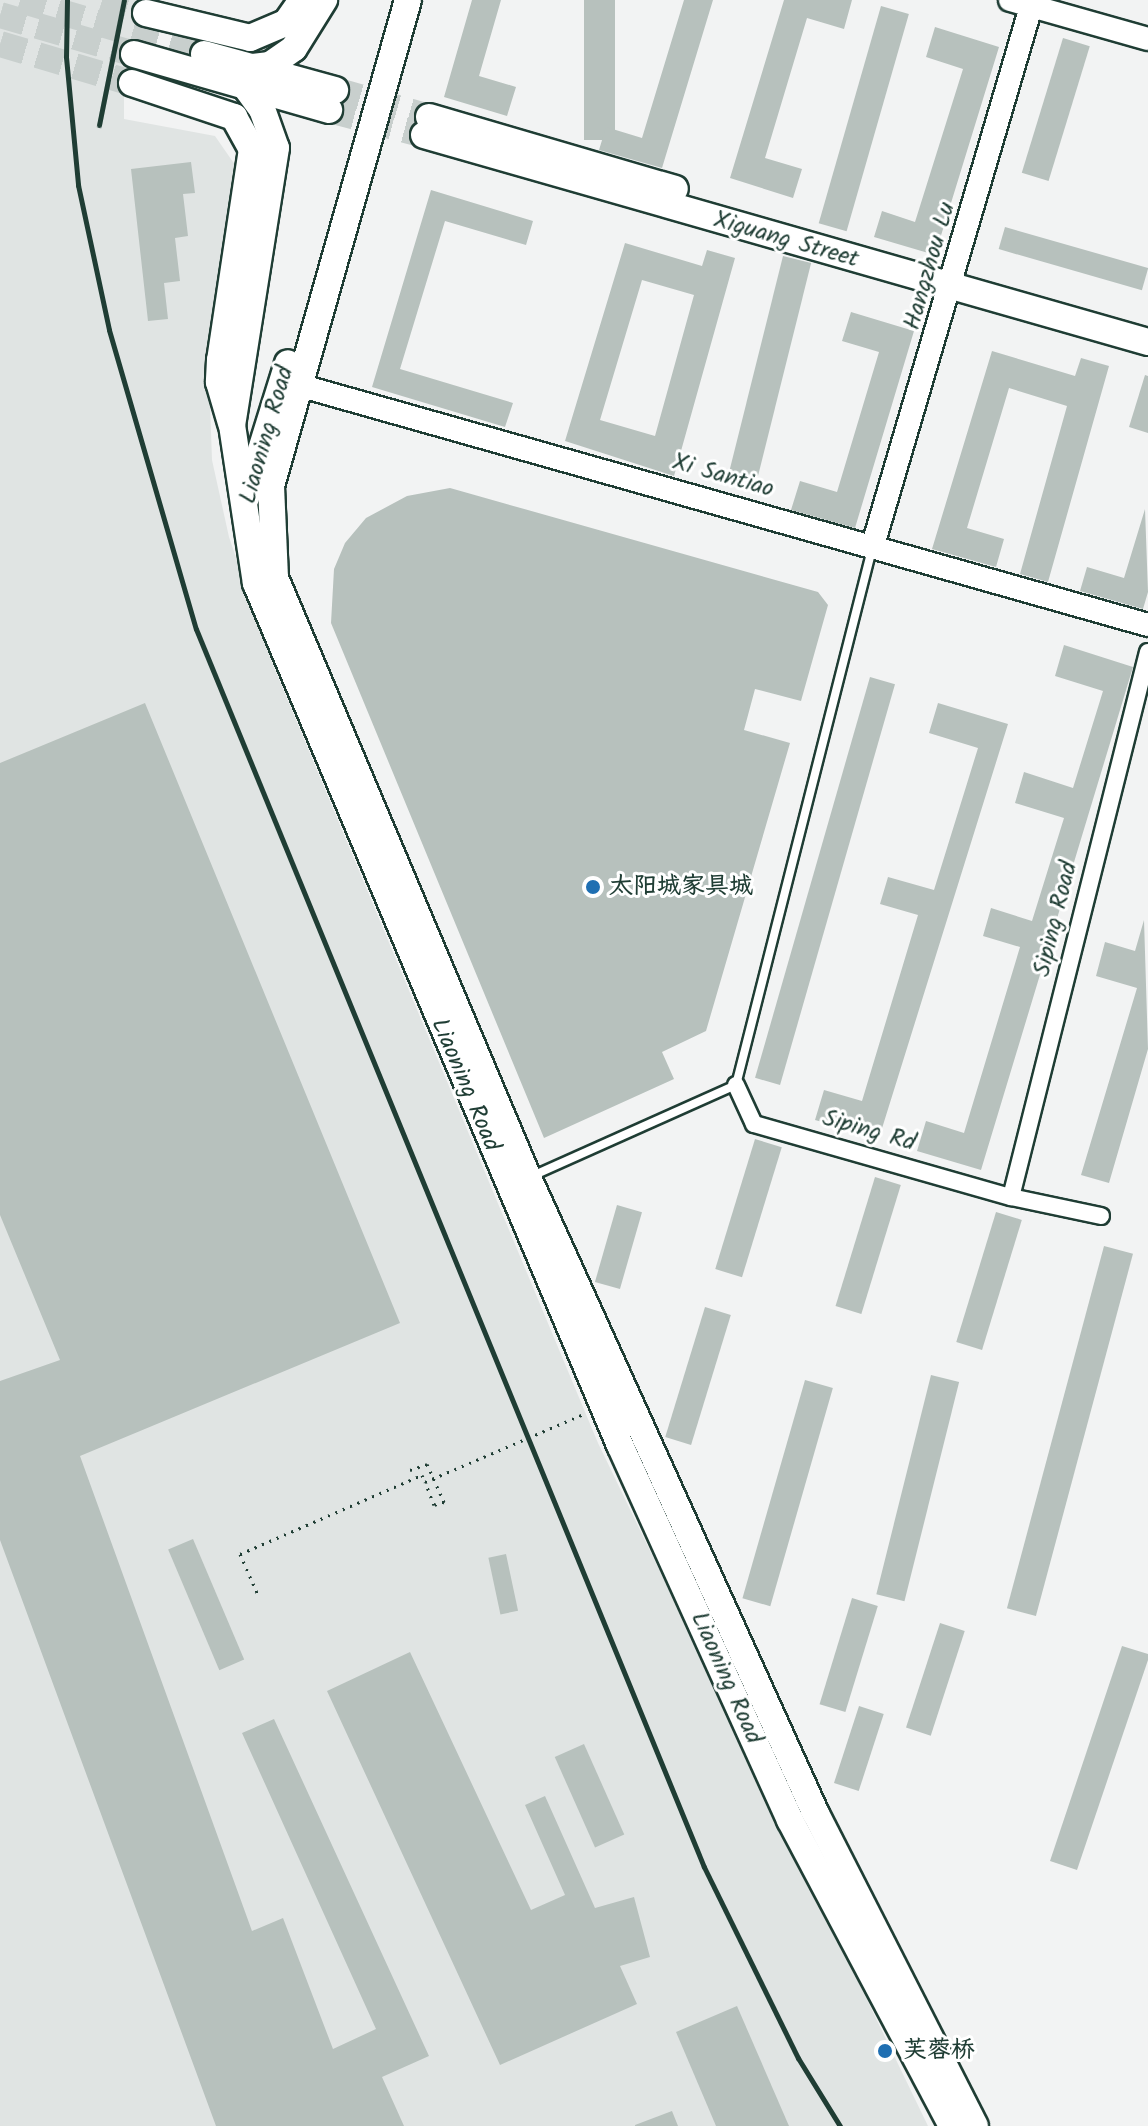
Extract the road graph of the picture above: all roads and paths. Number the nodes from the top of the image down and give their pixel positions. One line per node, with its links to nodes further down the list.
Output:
1 (302, 0): 6 (main road)
2 (324, 0): 10 (main road)
3 (397, 0): 17 (main road, Liaoning Road)
4 (408, 0): 17 (main road, Liaoning Road)
5 (1025, 2): 7 (street); 14 (street, Hangzhou Lu)
6 (146, 13)
7 (1148, 39)
8 (134, 54): 10 (main road)
9 (204, 54): 10 (main road)
10 (249, 77): 12 (main road); 18 (main road)
11 (132, 83): 18 (main road)
12 (332, 100)
13 (427, 126): 14 (main road, Xiguang Street)
14 (953, 280): 15 (main road); 16 (main road, Xiguang Street); 20 (street, Hangzhou Lu)
15 (1148, 324)
16 (1148, 342)
17 (291, 383): 19 (main road, Liaoning Road); 20 (street, Xi Santiao); 24 (main road, Liaoning Road)
18 (232, 425): 19 (main road)
19 (243, 509): 31 (main road, Liaoning Road)
20 (873, 545): 21 (street, Xi Santiao); 23 (lane)
21 (1148, 625)
22 (1148, 652): 25 (street, Siping Road)
23 (736, 1085): 24 (lane); 25 (street, Siping Rd)
24 (528, 1178): 32 (main road, Liaoning Road)
25 (1011, 1197): 26 (street, Siping Rd)
26 (1101, 1216)
27 (584, 1414): 29 (path, bridge)
28 (410, 1470): 29 (path)
29 (425, 1482): 30 (path, bridge)
30 (259, 1597)
31 (952, 2126)
32 (975, 2126)

